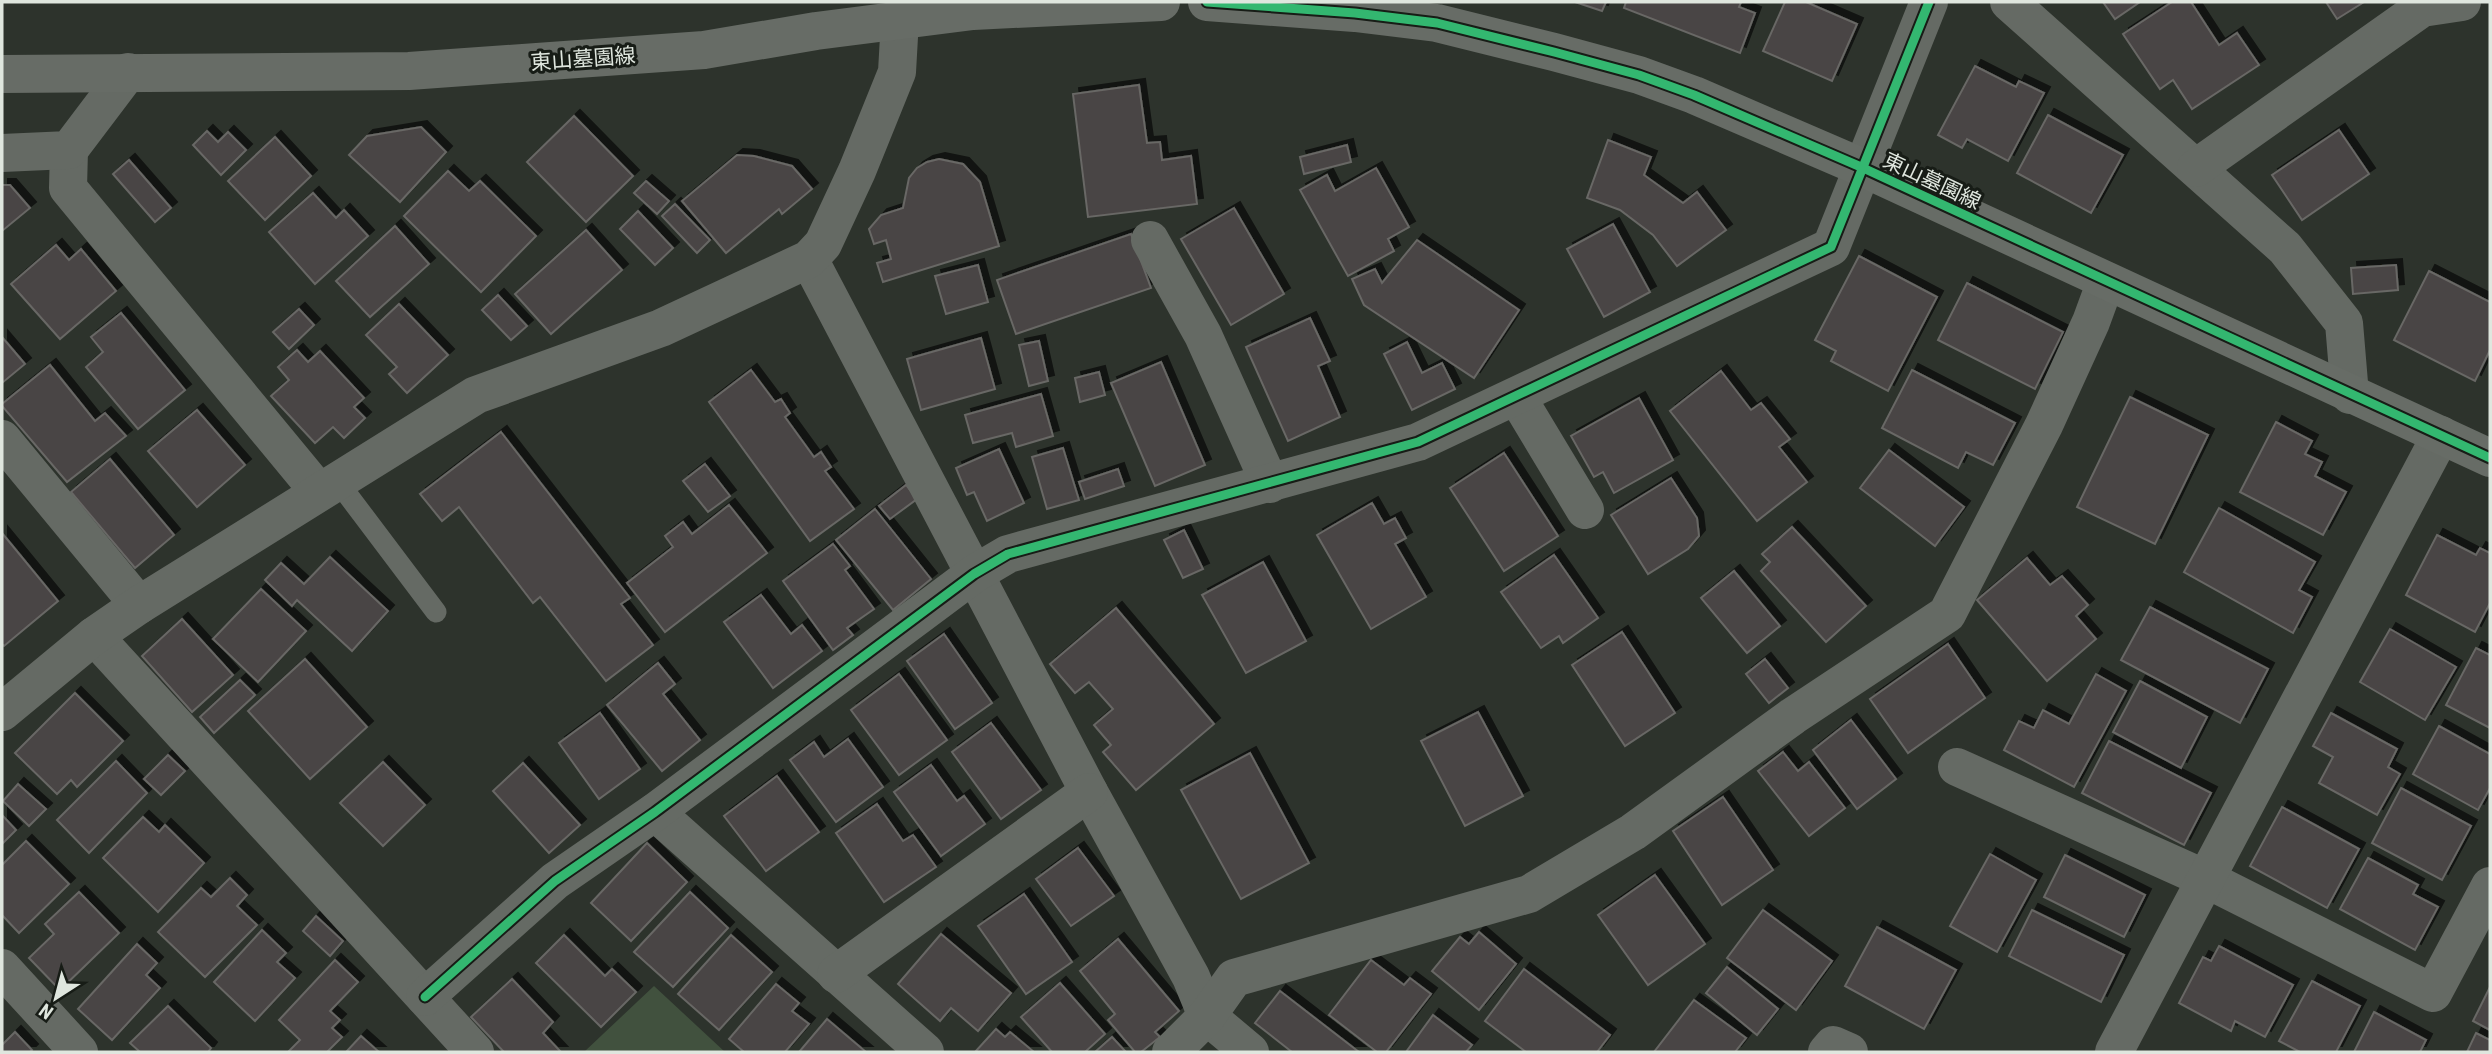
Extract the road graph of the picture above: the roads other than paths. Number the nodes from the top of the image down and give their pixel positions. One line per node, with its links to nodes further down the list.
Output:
1 (1161, 2): 6 (street, 東山墓園線)
2 (1207, 2): 7 (street, 東山墓園線)
3 (1929, 2): 15 (street)
4 (2009, 2): 16 (street)
5 (2462, 2): 8 (street)
6 (1031, 5): 10 (street, 東山墓園線)
7 (1290, 5): 9 (street, 東山墓園線)
8 (2421, 5): 16 (street)
9 (1361, 7): 15 (street, 東山墓園線)
10 (900, 19): 11 (street, 東山墓園線); 18 (street)
11 (128, 72): 12 (street, 東山墓園線); 13 (street)
12 (2, 74)
13 (69, 150): 14 (street); 25 (street)
14 (2, 153)
15 (1861, 167): 19 (street, 東山墓園線); 21 (street)
16 (2196, 168): 20 (street)
17 (1150, 240): 24 (street)
18 (809, 259): 25 (street); 27 (street)
19 (2106, 281): 20 (street, 東山墓園線); 40 (street)
20 (2350, 395): 23 (street, 東山墓園線)
21 (1517, 397): 24 (street); 26 (street)
22 (2, 439): 28 (street)
23 (2473, 444): 35 (street)
24 (1270, 484): 27 (street)
25 (328, 487): 28 (street); 29 (lane)
26 (1585, 510)
27 (974, 574): 33 (street); 34 (street)
28 (139, 605): 30 (street)
29 (436, 612)
30 (94, 636): 31 (street); 39 (street)
31 (2, 712)
32 (1957, 766): 35 (street)
33 (1089, 792): 38 (street); 40 (street)
34 (655, 812): 38 (street); 39 (street)
35 (2206, 879): 36 (street); 48 (street)
36 (2490, 886)
37 (2, 968): 41 (street)
38 (836, 974): 43 (street)
39 (425, 997): 42 (street)
40 (1207, 1016): 44 (street); 45 (street)
41 (79, 1052)
42 (475, 1052)
43 (925, 1052)
44 (1171, 1052)
45 (1250, 1052)
46 (1827, 1052): 47 (street)
47 (1849, 1052)
48 (2114, 1052)

